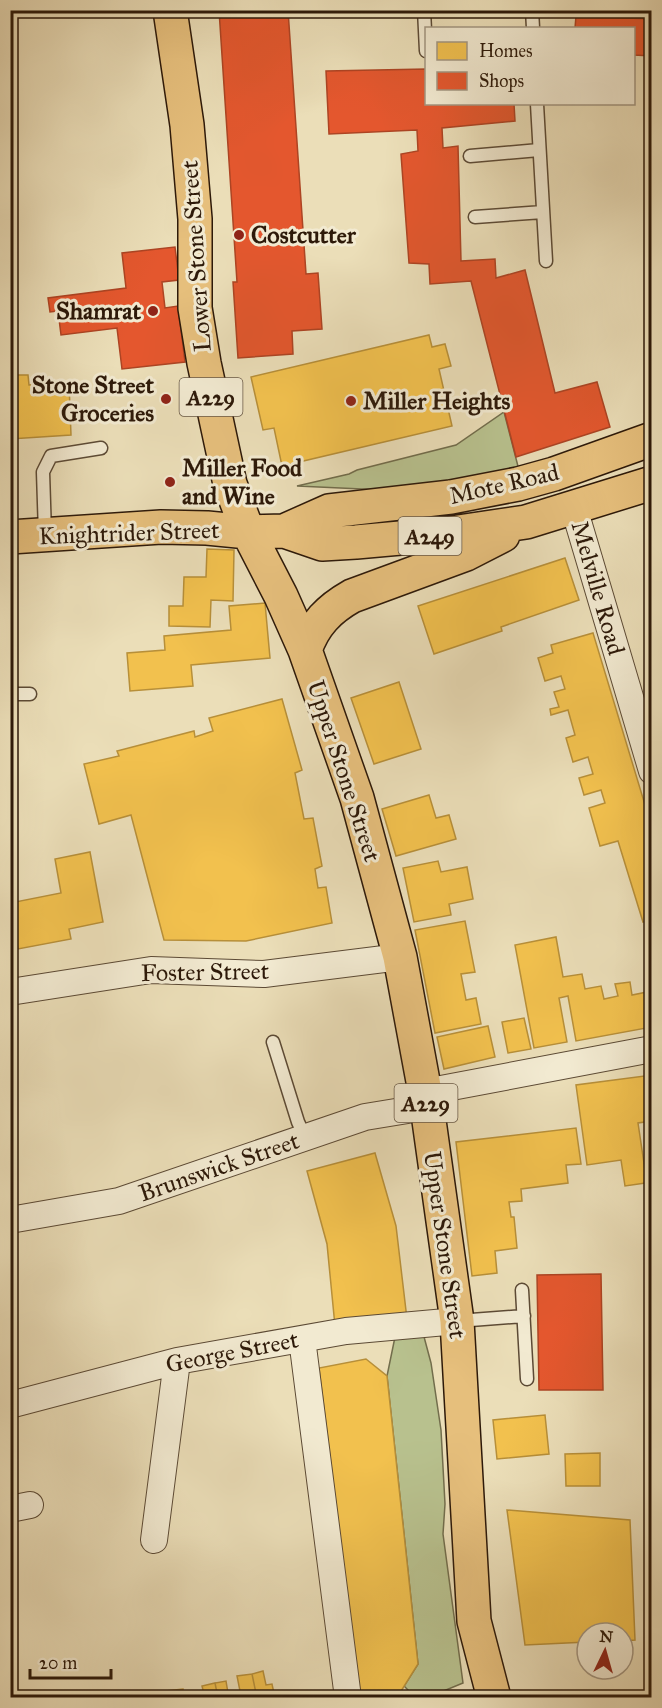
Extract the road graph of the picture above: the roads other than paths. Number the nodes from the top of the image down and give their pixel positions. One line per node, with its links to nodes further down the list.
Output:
1 (424, 10): 5 (lane)
2 (532, 10): 4 (lane)
3 (177, 15): 18 (highway, Lower Stone Street / A229)
4 (533, 27)
5 (425, 30)
6 (537, 105): 7 (lane)
7 (539, 150): 8 (lane); 9 (lane)
8 (470, 156)
9 (543, 212): 10 (lane); 11 (lane)
10 (475, 217)
11 (546, 261)
12 (651, 439): 17 (highway, Mote Road / A249)
13 (101, 448): 19 (lane)
14 (651, 483): 15 (highway, Mote Road / A249)
15 (574, 508): 16 (highway, Mote Road / A249); 24 (street, Melville Road)
16 (526, 522): 17 (highway, Mote Road / A249); 21 (highway, A249)
17 (284, 531): 18 (highway, Mote Road / A249)
18 (248, 532): 19 (highway, Knightrider Street / A249); 21 (highway, Upper Stone Street / A229)
19 (45, 535): 20 (highway, Knightrider Street / A249)
20 (10, 537)
21 (304, 650): 25 (highway, Upper Stone Street / A229)
22 (10, 694): 23 (lane)
23 (30, 694)
24 (651, 771)
25 (400, 957): 26 (street, Foster Street); 29 (highway, Upper Stone Street / A229)
26 (10, 992)
27 (273, 1042): 30 (lane)
28 (651, 1049): 29 (street, Brunswick Street)
29 (425, 1100): 30 (street, Brunswick Street); 34 (highway, Upper Stone Street / A229)
30 (305, 1137): 31 (street, Brunswick Street)
31 (10, 1220)
32 (522, 1290): 33 (lane)
33 (524, 1316): 34 (lane); 37 (lane)
34 (457, 1321): 35 (street, George Street); 41 (highway, Upper Stone Street / A229)
35 (302, 1339): 36 (street, George Street); 40 (street)
36 (177, 1361): 38 (street, George Street); 39 (street)
37 (527, 1379)
38 (10, 1405)
39 (154, 1540)
40 (348, 1698)
41 (494, 1698)

